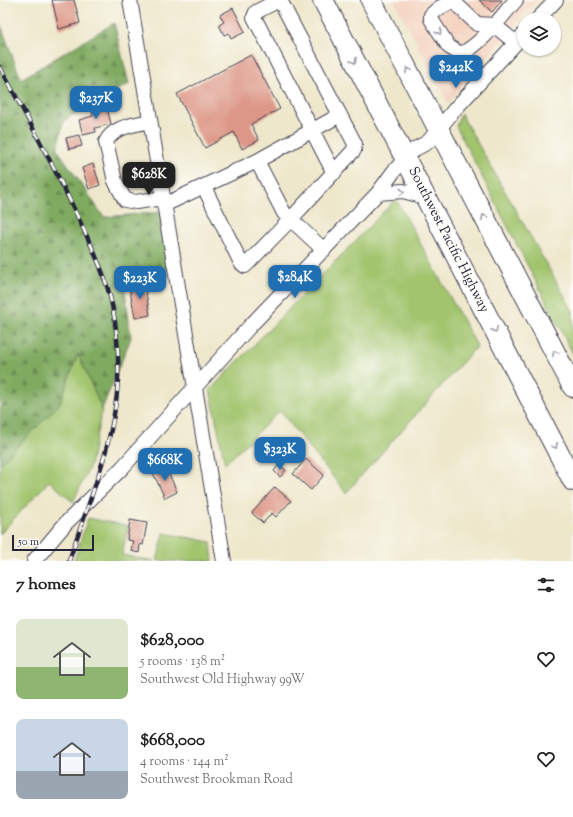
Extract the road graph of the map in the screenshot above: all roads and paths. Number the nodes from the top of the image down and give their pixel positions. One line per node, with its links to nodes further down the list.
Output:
1 (130, 0): 10 (street)
2 (323, 0): 13 (highway, Southwest Pacific Highway, one-way to 13)
3 (371, 0): 11 (highway, one-way to 3)
4 (516, 0): 7 (street)
5 (556, 0): 6 (street)
6 (545, 12)
7 (517, 37)
8 (517, 42): 11 (street)
9 (340, 116): 12 (street); 12 (street); 15 (street)
10 (150, 121): 19 (street); 19 (street)
11 (438, 129): 13 (street); 22 (highway, one-way to 11)
12 (312, 130): 14 (street); 15 (street)
13 (406, 159): 17 (street); 18 (highway, Southwest Pacific Highway)
14 (258, 161): 16 (street); 20 (street)
15 (334, 173): 20 (street)
16 (204, 187): 19 (street); 20 (street)
17 (378, 193): 18 (street, one-way to 18); 21 (street)
18 (425, 197): 24 (highway, Southwest Pacific Highway, one-way to 24)
19 (163, 202): 23 (street)
20 (291, 219): 21 (street)
21 (324, 250): 23 (street)
22 (573, 387)
23 (194, 389): 25 (street); 26 (street)
24 (573, 481)
25 (34, 561)
26 (224, 561)

